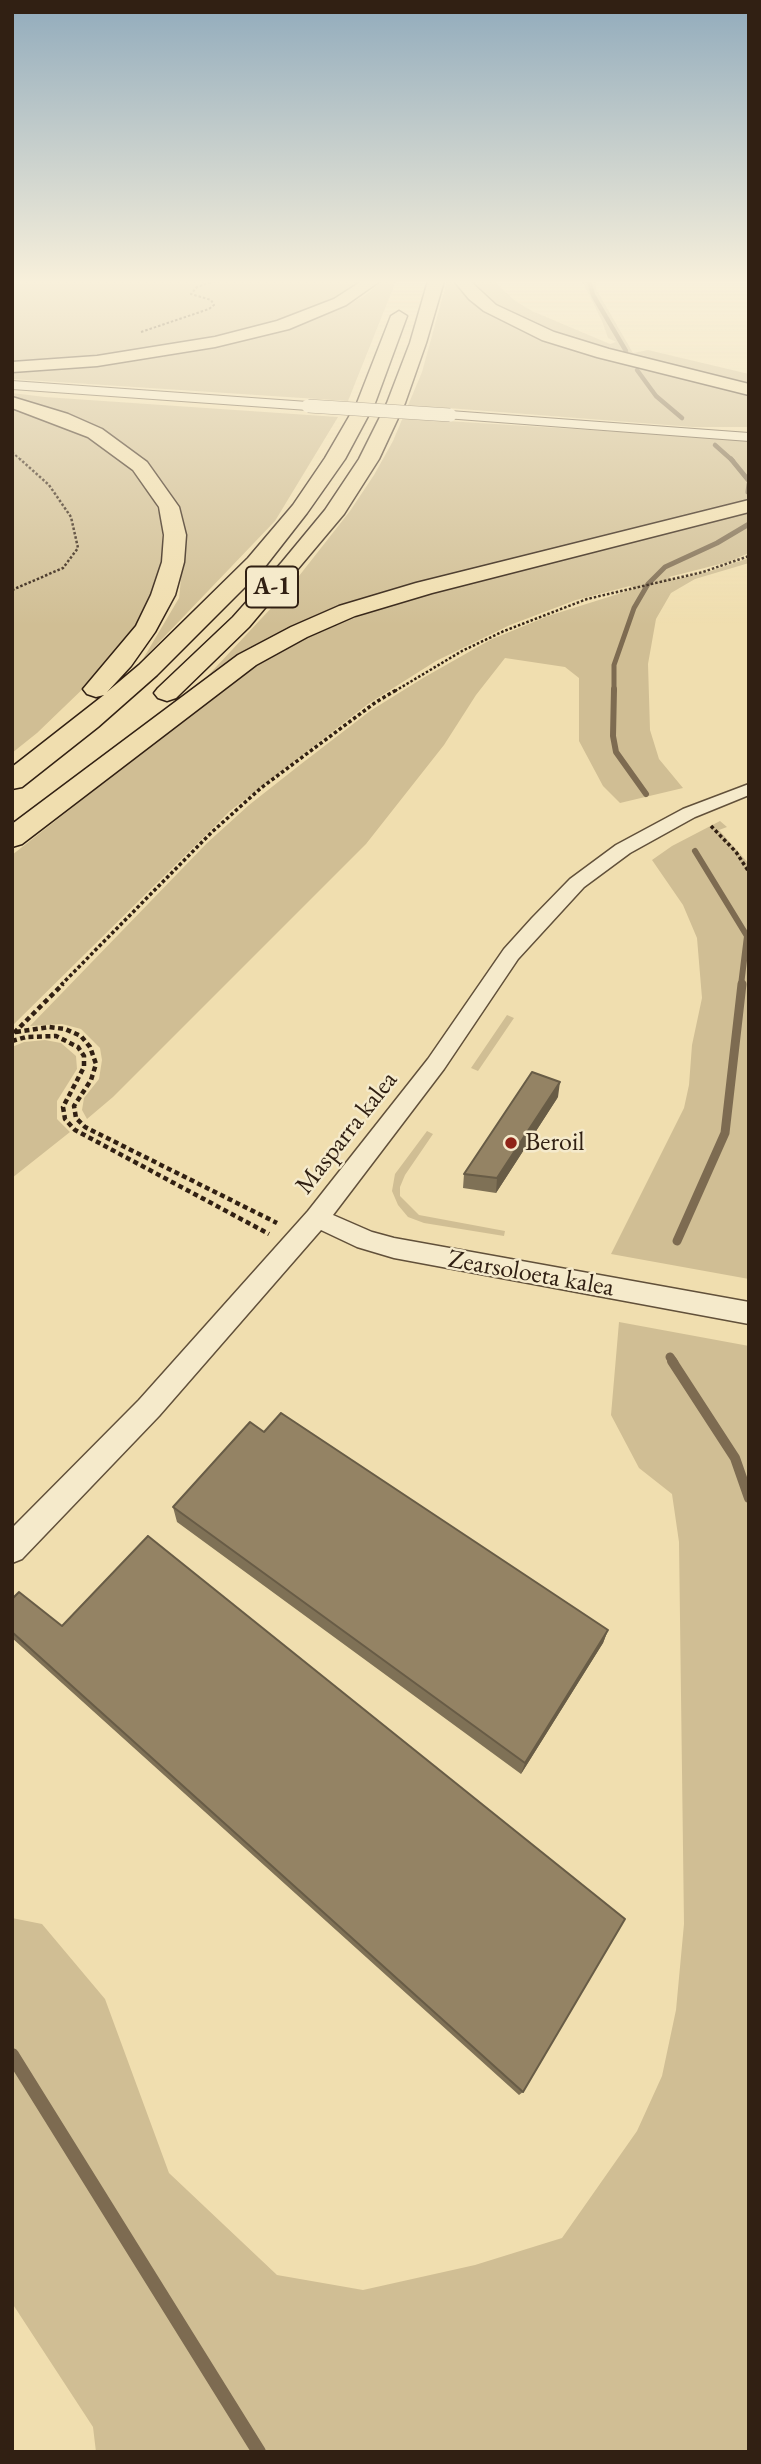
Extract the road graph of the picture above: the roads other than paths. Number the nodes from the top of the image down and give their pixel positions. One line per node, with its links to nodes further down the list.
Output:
1 (167, 396): 5 (street, bridge)
2 (369, 396): 10 (highway, A-1)
3 (399, 396): 12 (highway, A-1)
4 (12, 402): 9 (highway)
5 (689, 430): 6 (street); 7 (street)
6 (749, 430)
7 (749, 437)
8 (749, 506): 13 (highway)
9 (12, 768)
10 (12, 780)
11 (749, 789): 14 (street, Masparra kalea)
12 (12, 822)
13 (12, 838)
14 (317, 1218): 15 (street, Zearsoloeta kalea); 16 (street, Masparra kalea)
15 (749, 1313)
16 (12, 1549)

